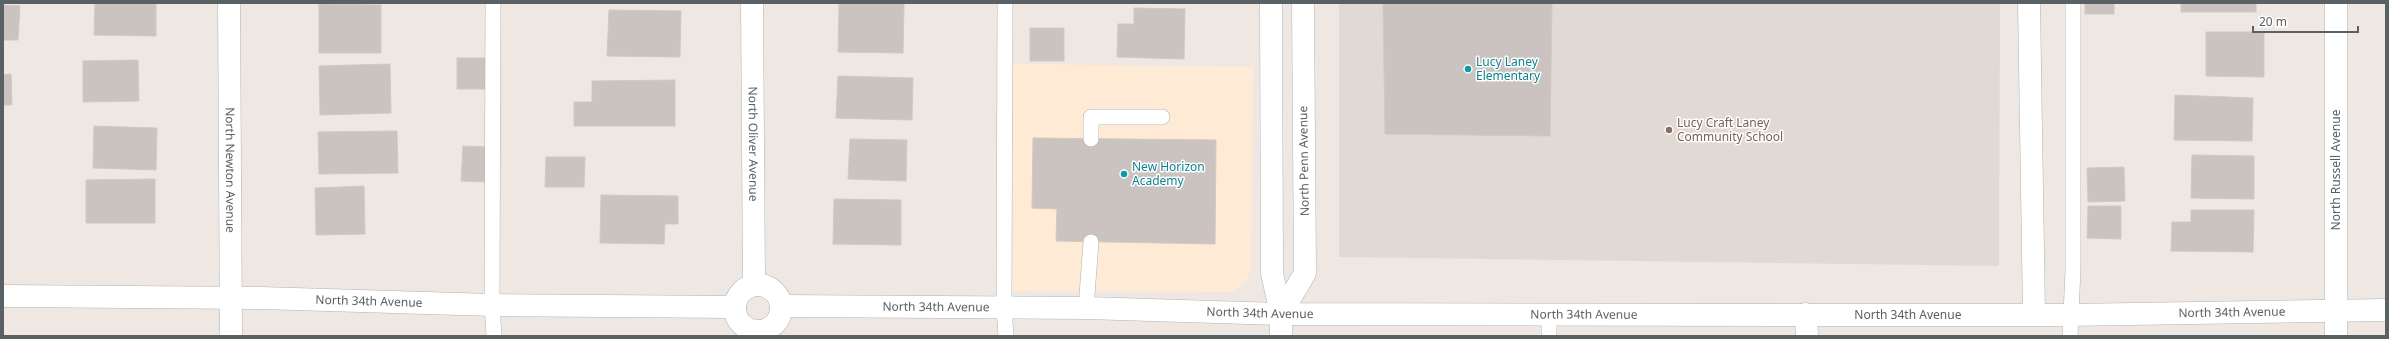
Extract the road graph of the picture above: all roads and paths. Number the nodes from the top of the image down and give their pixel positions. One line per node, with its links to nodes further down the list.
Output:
1 (229, 3): 15 (street, North Newton Avenue)
2 (493, 3): 16 (lane)
3 (752, 3): 13 (street, North Oliver Avenue)
4 (1005, 3): 19 (lane)
5 (1271, 3): 24 (street, North Penn Avenue)
6 (1303, 3): 24 (street, North Penn Avenue)
7 (2029, 3): 26 (street)
8 (2073, 3): 27 (lane)
9 (2336, 3): 22 (street, North Russell Avenue)
10 (1162, 117): 11 (lane)
11 (1091, 138)
12 (1091, 242): 20 (lane)
13 (754, 285): 17 (street); 18 (street)
14 (3, 296): 15 (street, North 34th Avenue)
15 (231, 299): 16 (street, North 34th Avenue); 29 (street, North Newton Avenue)
16 (492, 305): 18 (street, North 34th Avenue); 30 (lane)
17 (781, 306): 19 (street, North 34th Avenue); 28 (street)
18 (735, 307): 28 (street)
19 (1004, 308): 20 (street, North 34th Avenue); 31 (lane)
20 (1086, 308): 24 (street, North 34th Avenue)
21 (2386, 310): 22 (street, North 34th Avenue)
22 (2336, 311): 27 (street, North 34th Avenue); 35 (street, North Russell Avenue)
23 (1549, 313): 24 (street, North 34th Avenue); 25 (street, North 34th Avenue); 33 (lane)
24 (1282, 314): 32 (street, North Penn Avenue)
25 (1806, 314): 26 (street, North 34th Avenue); 34 (street)
26 (2034, 314): 27 (street, North 34th Avenue)
27 (2069, 325)
28 (754, 333)
29 (231, 336)
30 (494, 336)
31 (1006, 336)
32 (1281, 336)
33 (1549, 336)
34 (1807, 336)
35 (2336, 336)

